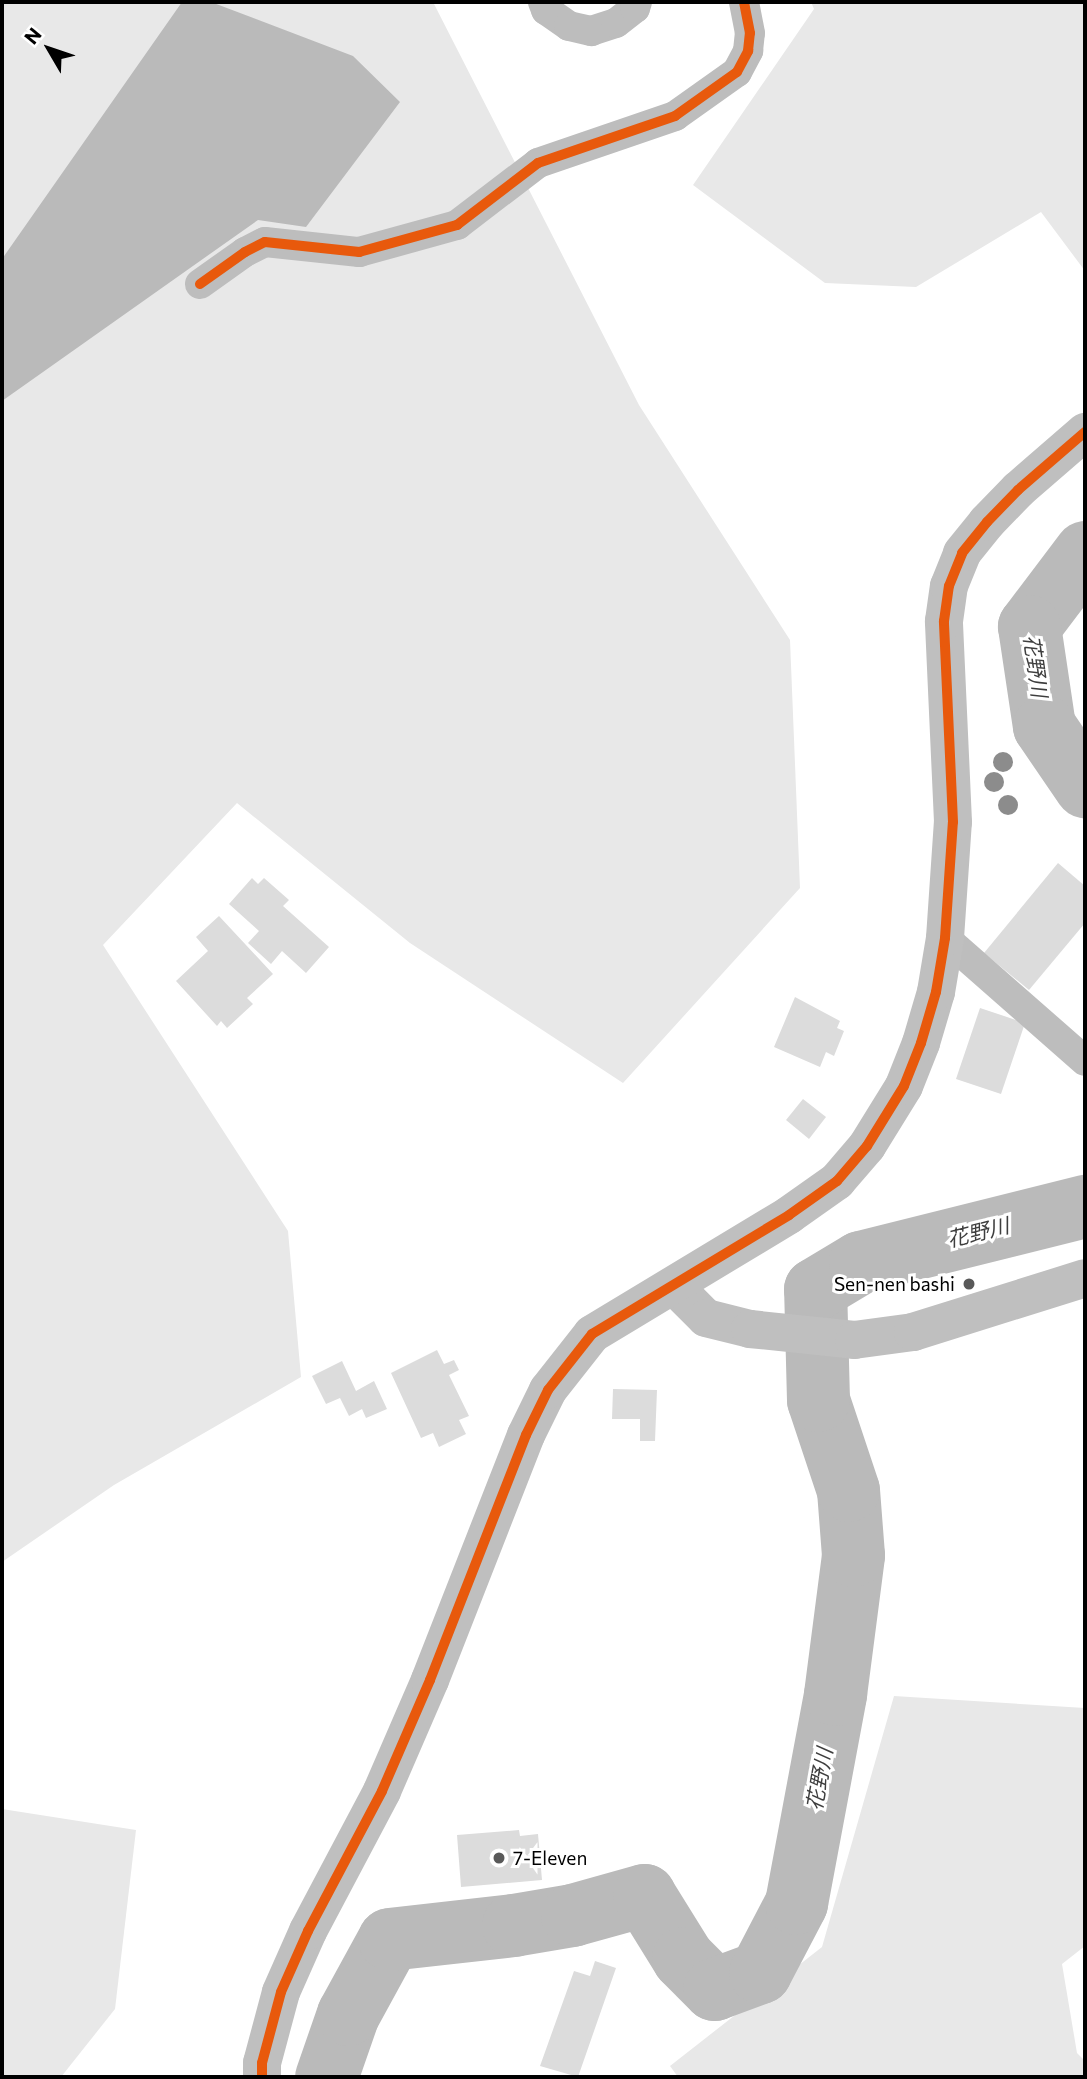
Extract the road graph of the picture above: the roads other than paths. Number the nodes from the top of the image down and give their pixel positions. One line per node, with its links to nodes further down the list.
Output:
1 (543, 2): 2 (street)
2 (638, 2)
3 (744, 2): 4 (street)
4 (200, 284)
5 (1085, 432): 6 (street)
6 (945, 938): 7 (street); 9 (street)
7 (1085, 1061)
8 (1085, 1278): 9 (street)
9 (674, 1286): 10 (street)
10 (262, 2077)

